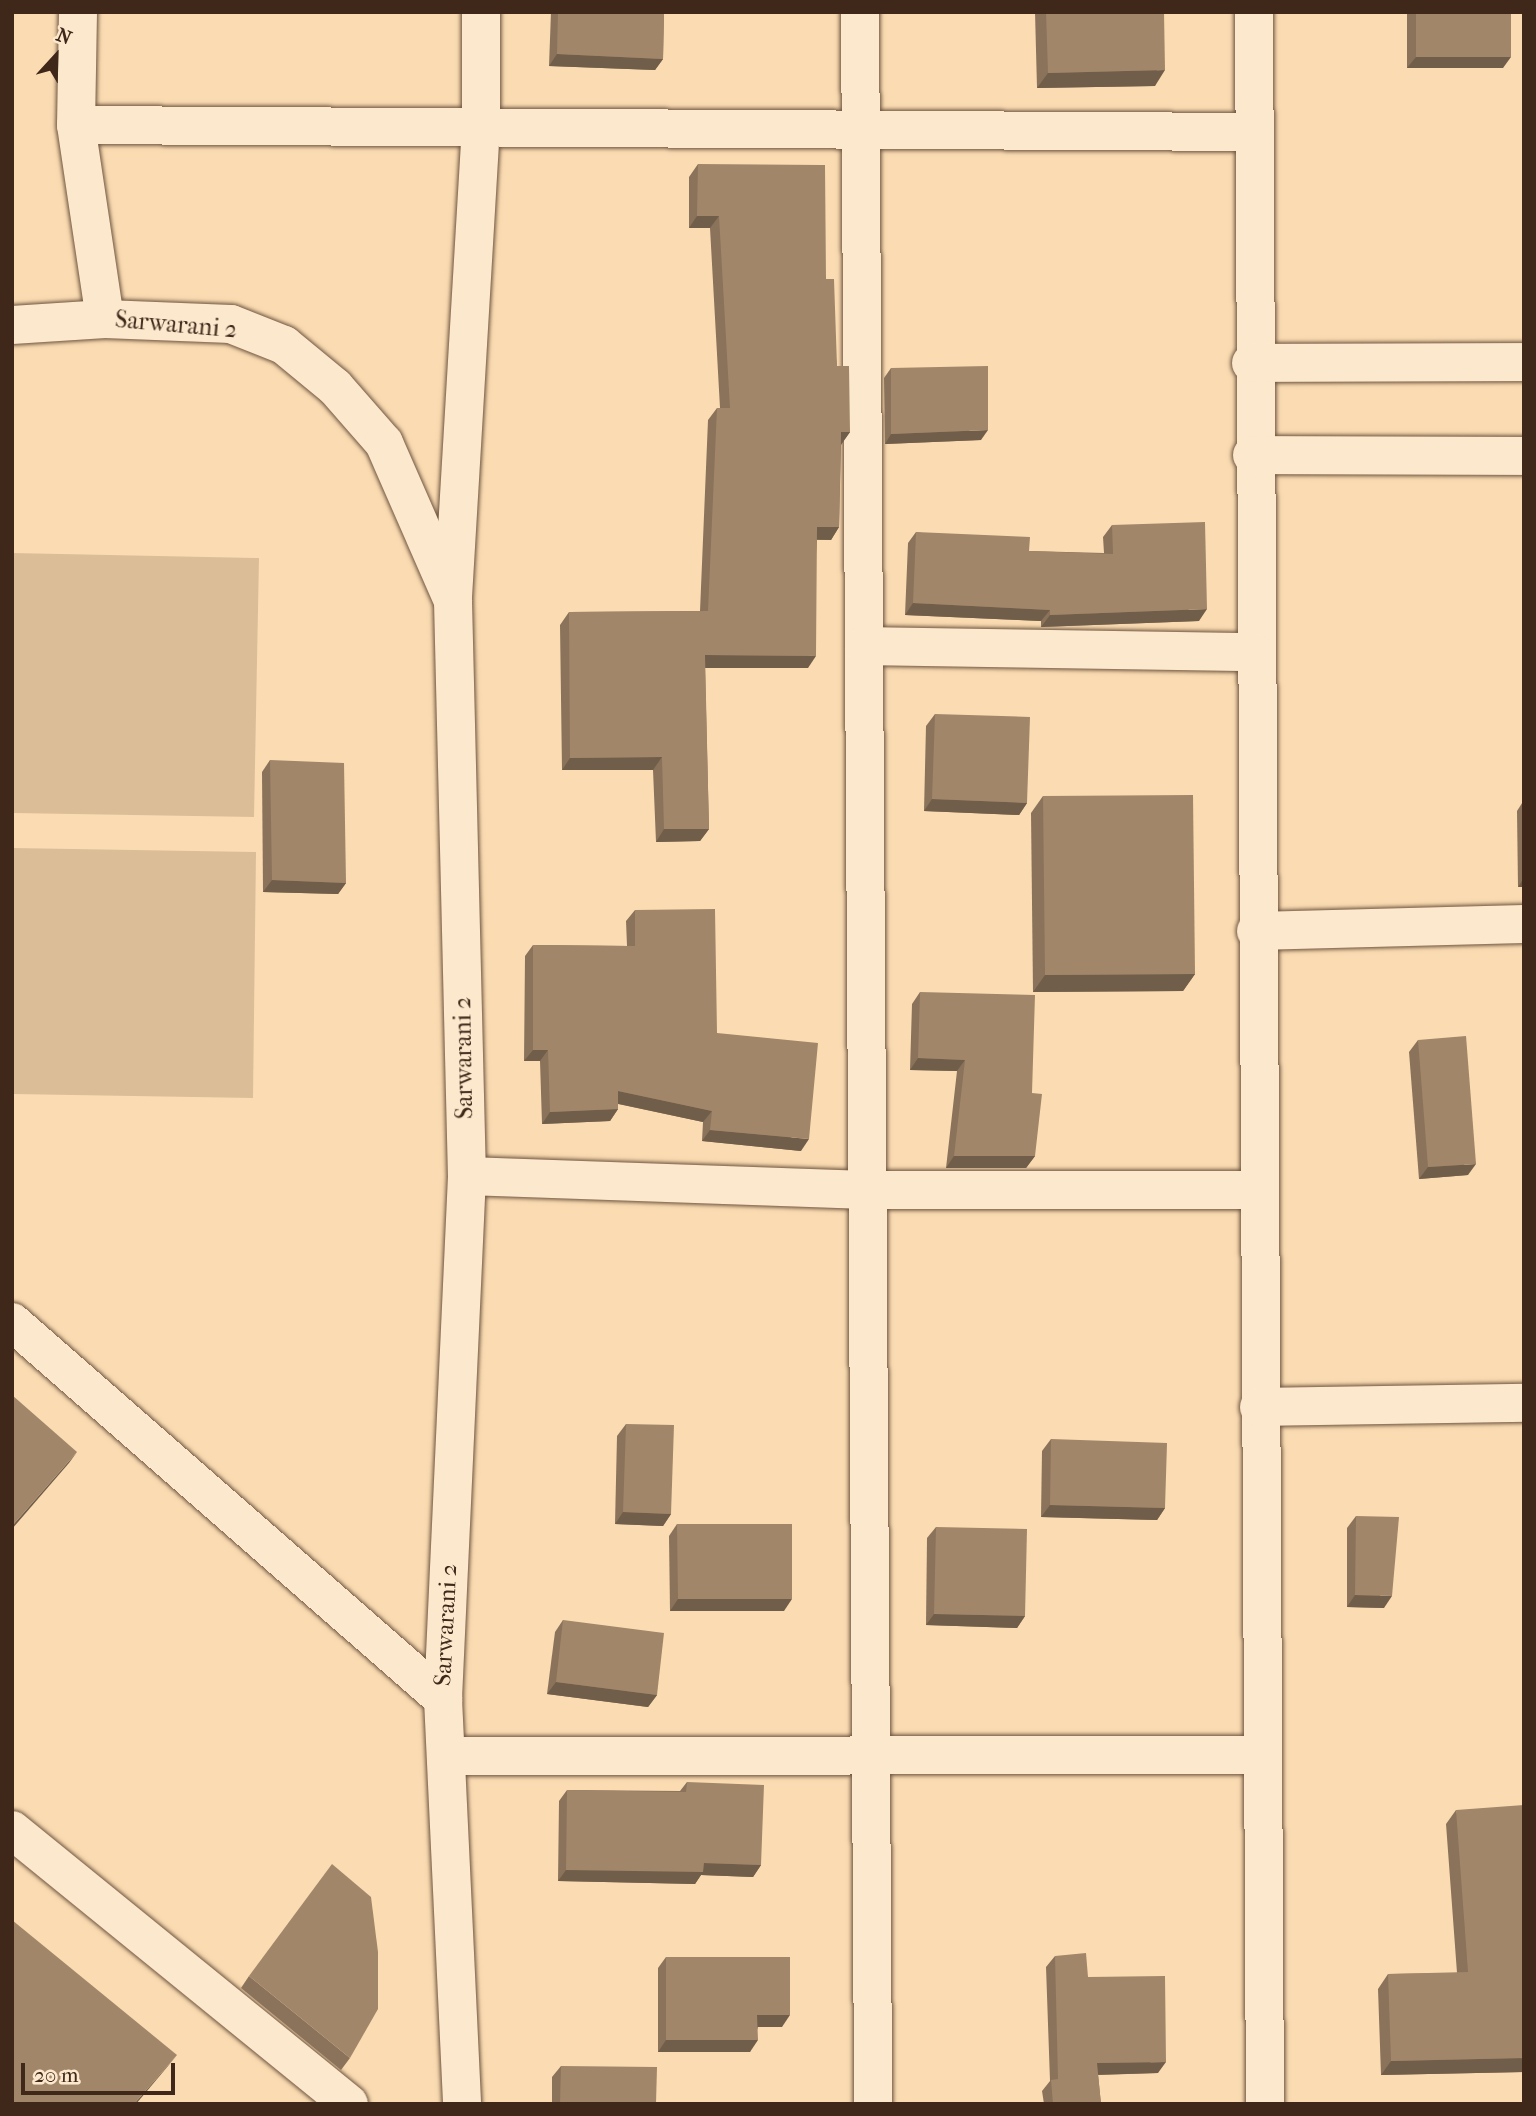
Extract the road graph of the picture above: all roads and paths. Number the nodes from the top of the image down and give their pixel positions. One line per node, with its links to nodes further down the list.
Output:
1 (78, 12): 5 (street)
2 (481, 12): 6 (street)
3 (860, 12): 7 (street)
4 (1254, 12): 8 (street)
5 (76, 125): 6 (street); 9 (street)
6 (481, 129): 7 (street); 15 (street)
7 (860, 130): 8 (street); 16 (street)
8 (1253, 132): 12 (street)
9 (105, 319): 10 (street, Sarwarani 2); 15 (street, Sarwarani 2)
10 (12, 325)
11 (1524, 362): 12 (street)
12 (1251, 363): 13 (street)
13 (1252, 455): 14 (street); 17 (street)
14 (1524, 456)
15 (453, 601): 20 (street, Sarwarani 2)
16 (864, 646): 17 (street); 21 (street)
17 (1253, 652): 19 (street)
18 (1524, 924): 19 (street)
19 (1256, 931): 22 (street)
20 (467, 1176): 21 (street); 26 (street, Sarwarani 2)
21 (867, 1190): 22 (street); 27 (street)
22 (1258, 1190): 25 (street)
23 (12, 1322): 26 (street)
24 (1524, 1403): 25 (street)
25 (1259, 1407): 28 (street)
26 (443, 1699): 29 (street, Sarwarani 2)
27 (870, 1755): 28 (street); 29 (street); 33 (street)
28 (1261, 1755): 34 (street)
29 (447, 1756): 32 (street, Sarwarani 2)
30 (12, 1830): 31 (street)
31 (349, 2104)
32 (462, 2104)
33 (873, 2104)
34 (1265, 2104)

